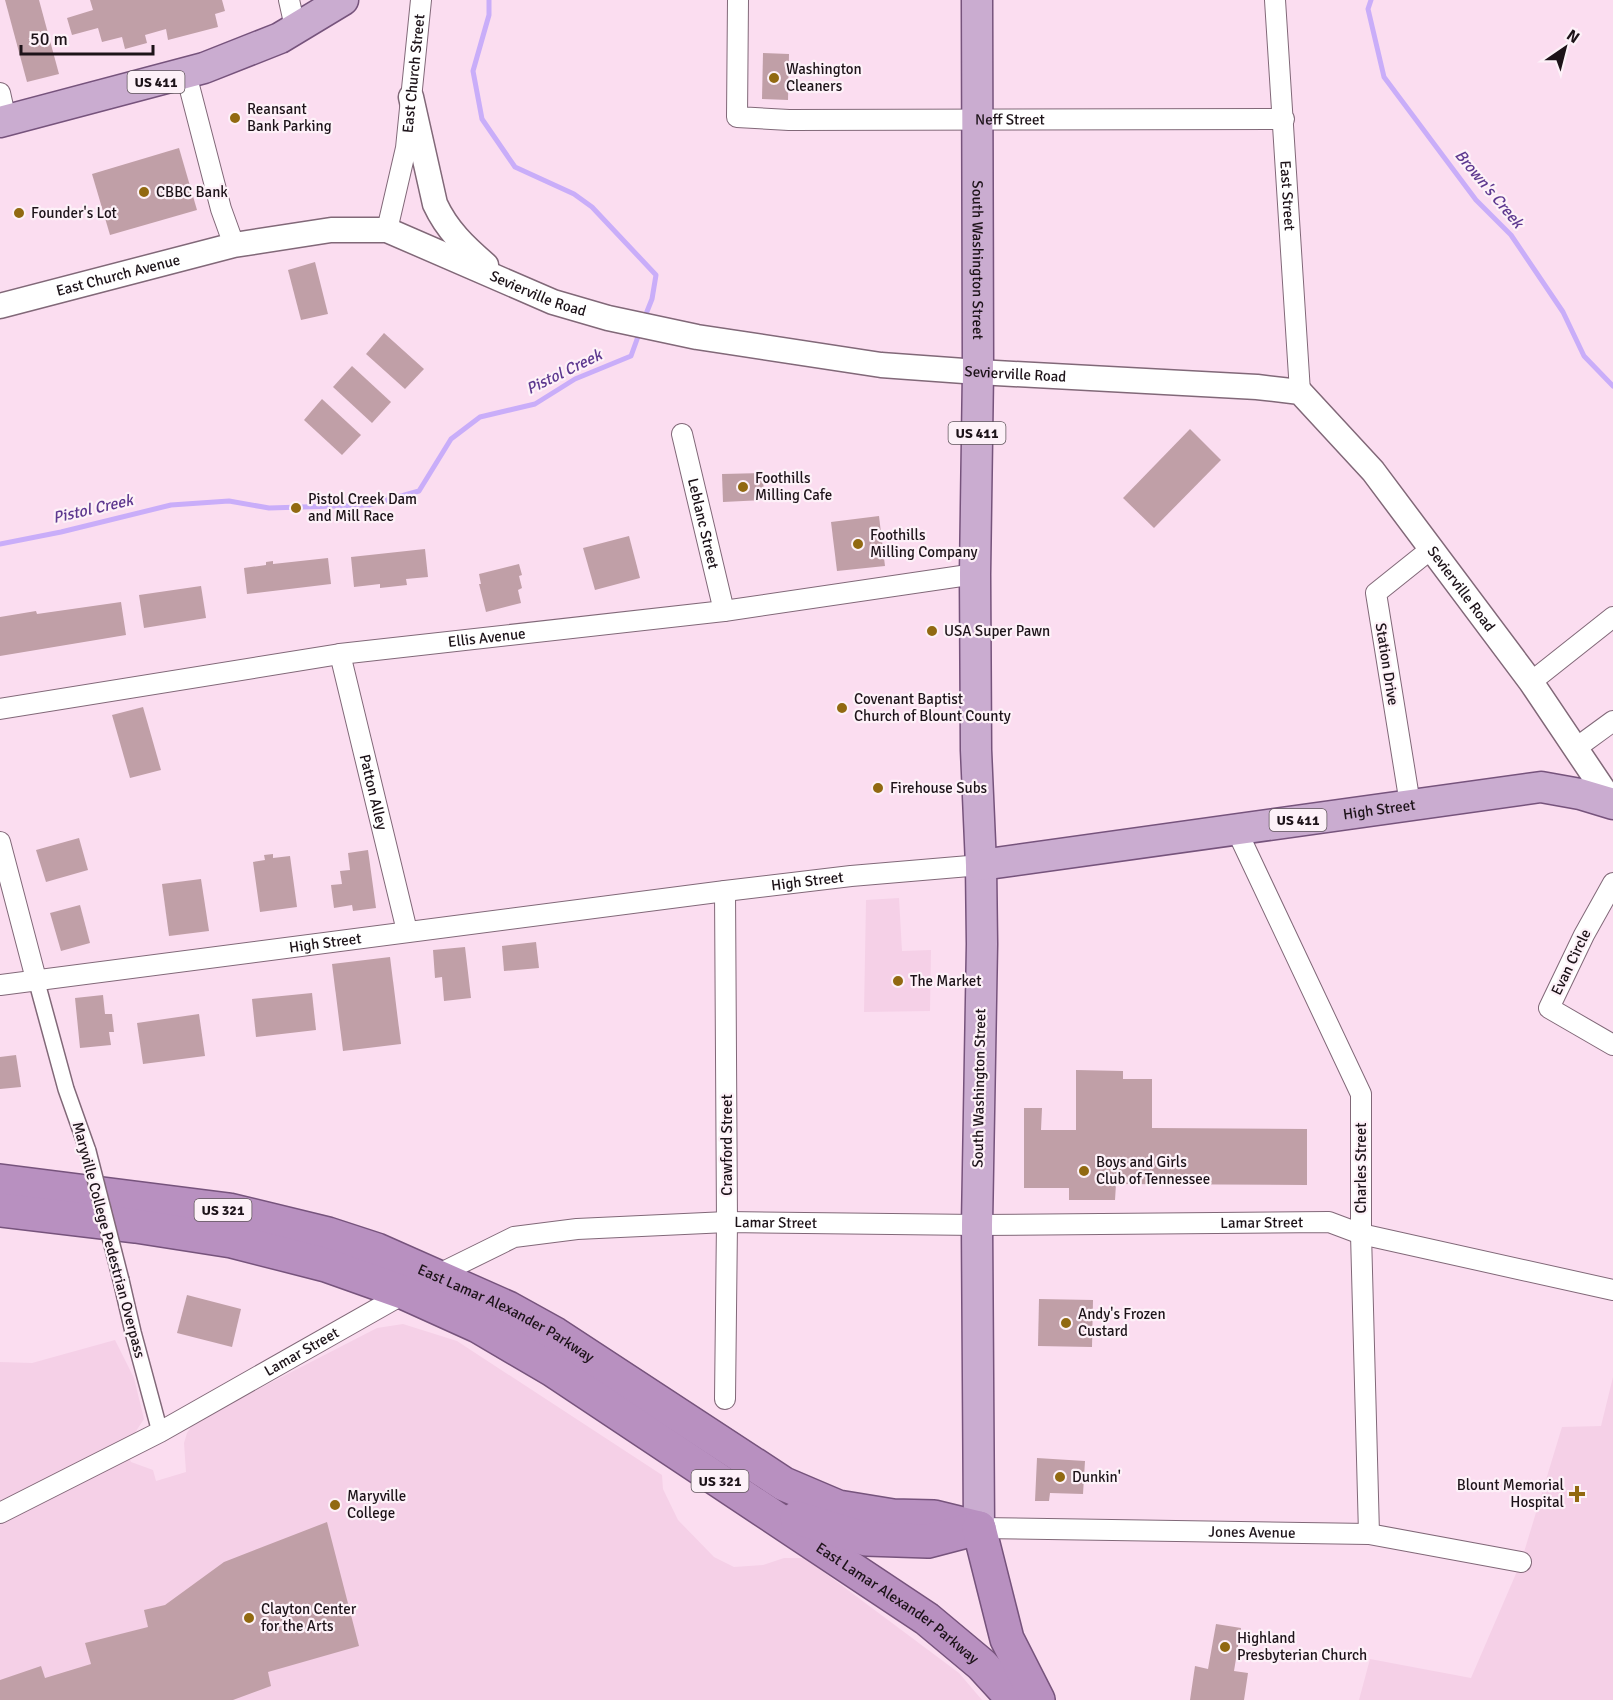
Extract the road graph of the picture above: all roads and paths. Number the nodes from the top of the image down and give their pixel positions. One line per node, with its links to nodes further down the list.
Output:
1 (343, 0): 6 (main road, US 411)
2 (420, 0): 8 (street, East Church Street)
3 (738, 0): 11 (street, Neff Street)
4 (977, 0): 11 (main road, South Washington Street / US 411)
5 (1275, 0): 10 (street, East Street)
6 (296, 17): 7 (main road, US 411)
7 (186, 74): 9 (main road, US 411); 13 (street)
8 (411, 97): 12 (street, East Church Street); 14 (street)
9 (2, 112)
10 (1284, 119): 11 (street, Neff Street); 17 (street, East Street)
11 (977, 120): 16 (main road, South Washington Street / US 411)
12 (387, 230): 13 (street, Sevierville Road); 14 (street, Sevierville Road)
13 (234, 245): 15 (street, East Church Avenue)
14 (504, 280): 16 (street, Sevierville Road)
15 (0, 306)
16 (978, 372): 17 (street, Sevierville Road); 20 (main road, South Washington Street / US 411)
17 (1300, 392): 19 (street, Sevierville Road)
18 (682, 434): 21 (street, Leblanc Street)
19 (1431, 549): 24 (street, Sevierville Road); 28 (street, Station Drive)
20 (975, 574): 21 (street, Ellis Avenue); 32 (main road, South Washington Street / US 411)
21 (724, 611): 23 (street, Ellis Avenue)
22 (1613, 616): 24 (street)
23 (340, 654): 25 (street, Ellis Avenue); 35 (street, Patton Alley)
24 (1532, 682): 27 (street, Sevierville Road)
25 (0, 709)
26 (1613, 721): 27 (street)
27 (1576, 748): 29 (street, Sevierville Road)
28 (1410, 804): 29 (main road, High Street / US 411); 30 (main road, High Street / US 411)
29 (1613, 804)
30 (1236, 829): 32 (main road, High Street / US 411); 43 (street, Charles Street)
31 (0, 842): 36 (street)
32 (981, 865): 34 (street, High Street); 42 (main road, South Washington Street)
33 (1613, 883): 38 (street, Evan Circle)
34 (725, 891): 35 (street, High Street); 41 (street, Crawford Street)
35 (407, 931): 36 (street, High Street)
36 (36, 979): 37 (street, High Street); 48 (street, Maryville College Pedestrian Overpass, bridge)
37 (0, 985)
38 (1613, 1045)
39 (0, 1181): 44 (highway, East Lamar Alexander Parkway / US 321)
40 (0, 1210): 46 (highway, East Lamar Alexander Parkway / US 321)
41 (727, 1222): 42 (street, Lamar Street); 44 (street, Lamar Street); 47 (street, Crawford Street)
42 (977, 1225): 43 (street, Lamar Street); 51 (main road, South Washington Street)
43 (1361, 1234): 45 (street, Lamar Street); 52 (street, Charles Street)
44 (437, 1275): 46 (street, Lamar Street); 51 (highway, East Lamar Alexander Parkway / US 321)
45 (1613, 1290)
46 (405, 1293): 48 (street, Lamar Street); 49 (highway, East Lamar Alexander Parkway / US 321)
47 (724, 1399)
48 (160, 1432): 50 (street, Lamar Street)
49 (741, 1494): 51 (highway, East Lamar Alexander Parkway); 54 (highway, East Lamar Alexander Parkway / US 321)
50 (0, 1513)
51 (979, 1528): 52 (street, Jones Avenue); 55 (highway)
52 (1369, 1534): 53 (street, Jones Avenue)
53 (1521, 1562)
54 (1014, 1700)
55 (1038, 1700)

